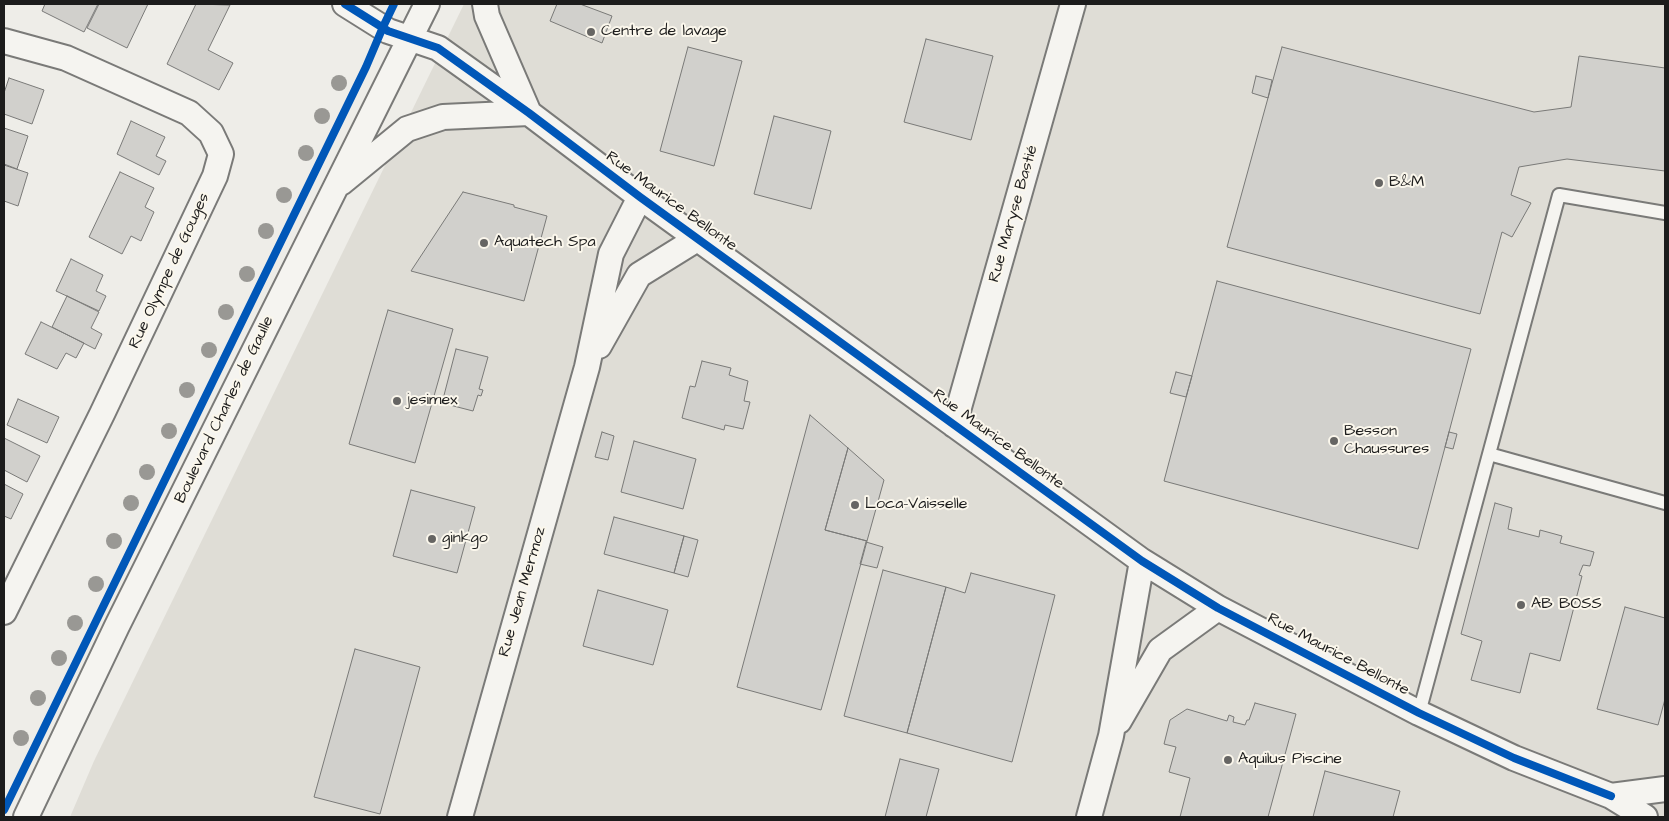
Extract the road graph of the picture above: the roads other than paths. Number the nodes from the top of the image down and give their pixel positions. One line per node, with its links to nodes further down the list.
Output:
1 (345, 4): 5 (street, Rue Maurice Bellonte)
2 (426, 4): 5 (street, Boulevard Charles de Gaulle)
3 (484, 4): 7 (street)
4 (1073, 4): 13 (street, Rue Maryse Bastié)
5 (410, 38): 7 (street, Rue Maurice Bellonte); 8 (street, Boulevard Charles de Gaulle)
6 (4, 41): 18 (street, Rue Olympe de Gouges)
7 (529, 113): 8 (street); 9 (street, Rue Maurice Bellonte)
8 (335, 189): 23 (street, Boulevard Charles de Gaulle)
9 (640, 197): 11 (street, Rue Maurice Bellonte); 12 (street, Rue Jean Mermoz)
10 (1665, 213): 14 (lane)
11 (698, 239): 12 (street, Rue Jean Mermoz); 13 (street, Rue Maurice Bellonte)
12 (587, 367): 24 (street, Rue Jean Mermoz)
13 (954, 424): 16 (street, Rue Maurice Bellonte)
14 (1489, 454): 15 (lane); 19 (lane)
15 (1665, 503)
16 (1142, 561): 17 (street, Rue Maurice Bellonte); 20 (street)
17 (1218, 608): 19 (street, Rue Maurice Bellonte); 20 (street)
18 (4, 612)
19 (1419, 713): 22 (street, Rue Maurice Bellonte)
20 (1110, 736): 25 (street)
21 (1665, 789): 22 (street)
22 (1611, 796): 26 (street, Rue Maurice Bellonte)
23 (26, 817)
24 (460, 817)
25 (1089, 817)
26 (1645, 817)

